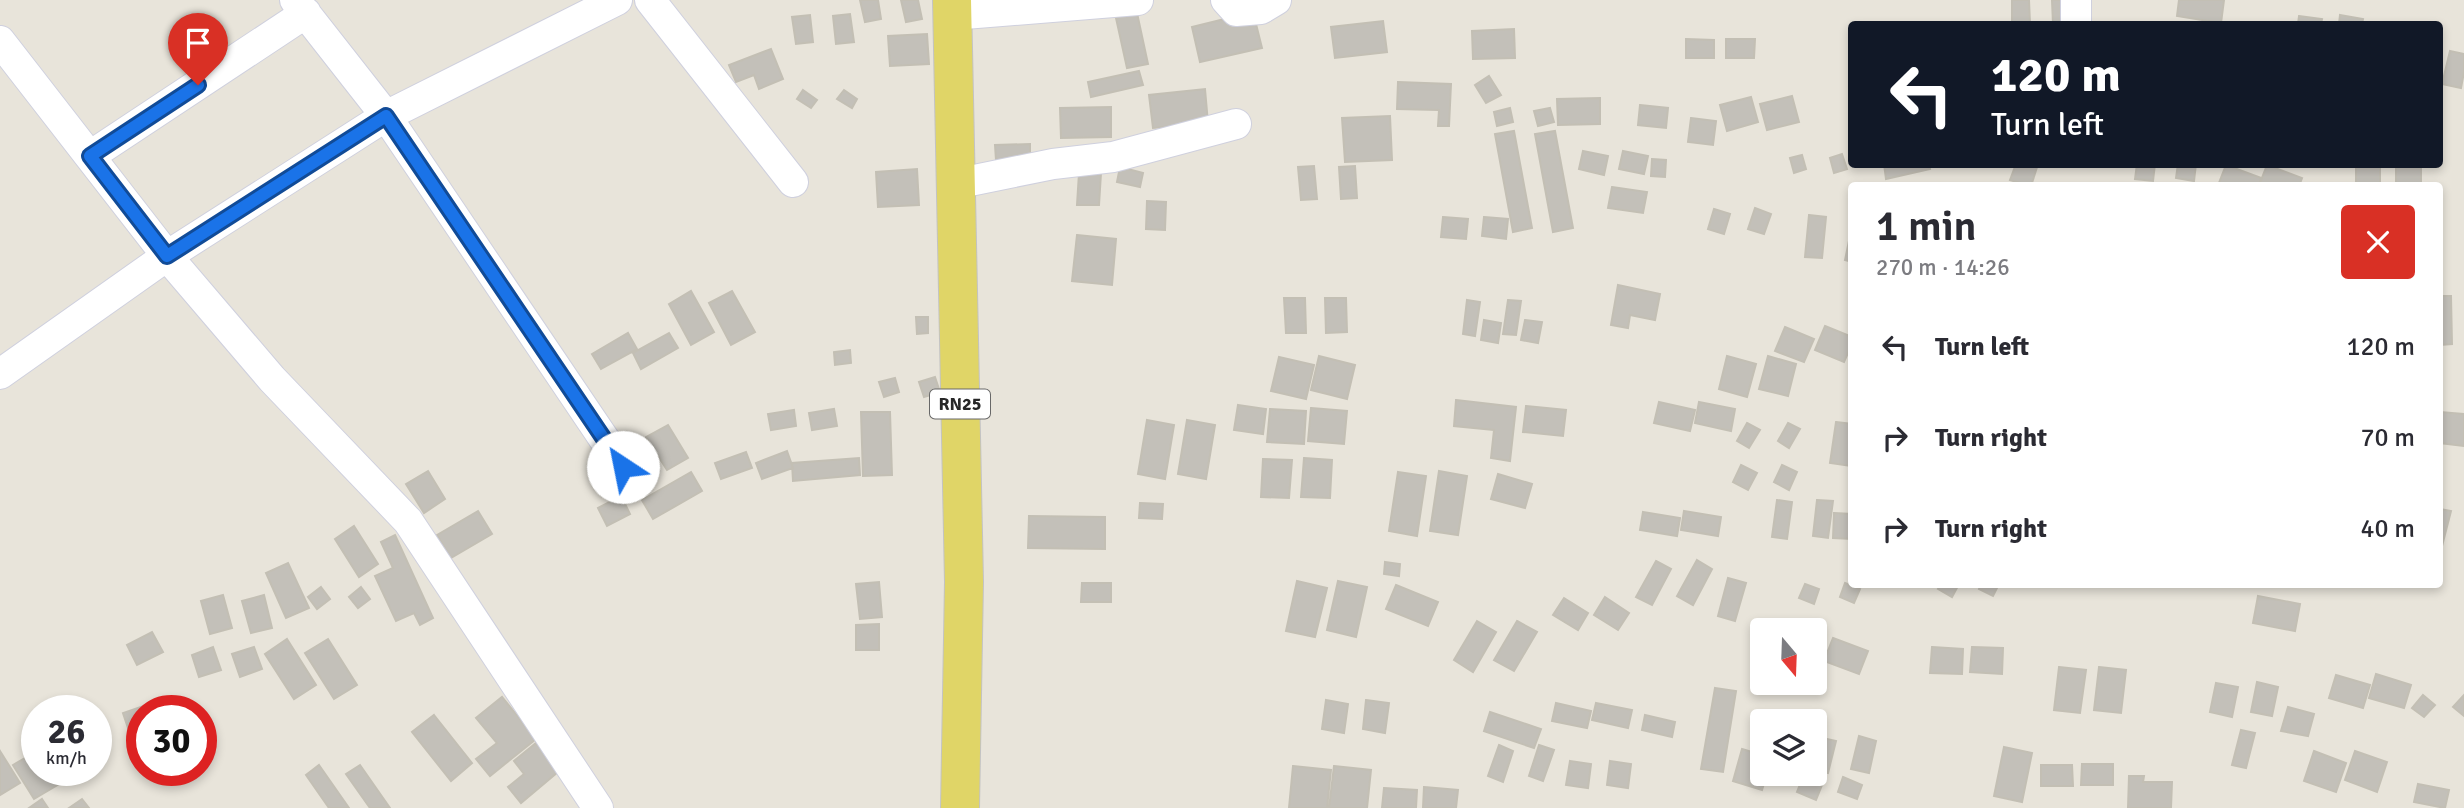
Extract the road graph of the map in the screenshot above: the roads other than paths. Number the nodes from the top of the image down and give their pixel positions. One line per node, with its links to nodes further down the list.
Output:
1 (617, 0): 11 (street)
2 (650, 0): 14 (street)
3 (1138, 0): 8 (street)
4 (1226, 0): 5 (street)
5 (1276, 0)
6 (2076, 0): 9 (street)
7 (300, 7): 11 (street); 13 (street)
8 (952, 8): 15 (main road, RN25)
9 (2076, 21)
10 (0, 41): 13 (street)
11 (386, 116): 16 (street); 18 (street)
12 (1236, 124): 15 (street)
13 (90, 156): 16 (street)
14 (793, 182)
15 (955, 184): 20 (main road, RN25)
16 (167, 256): 17 (street); 19 (street)
17 (0, 374)
18 (623, 467)
19 (598, 808)
20 (960, 808)

